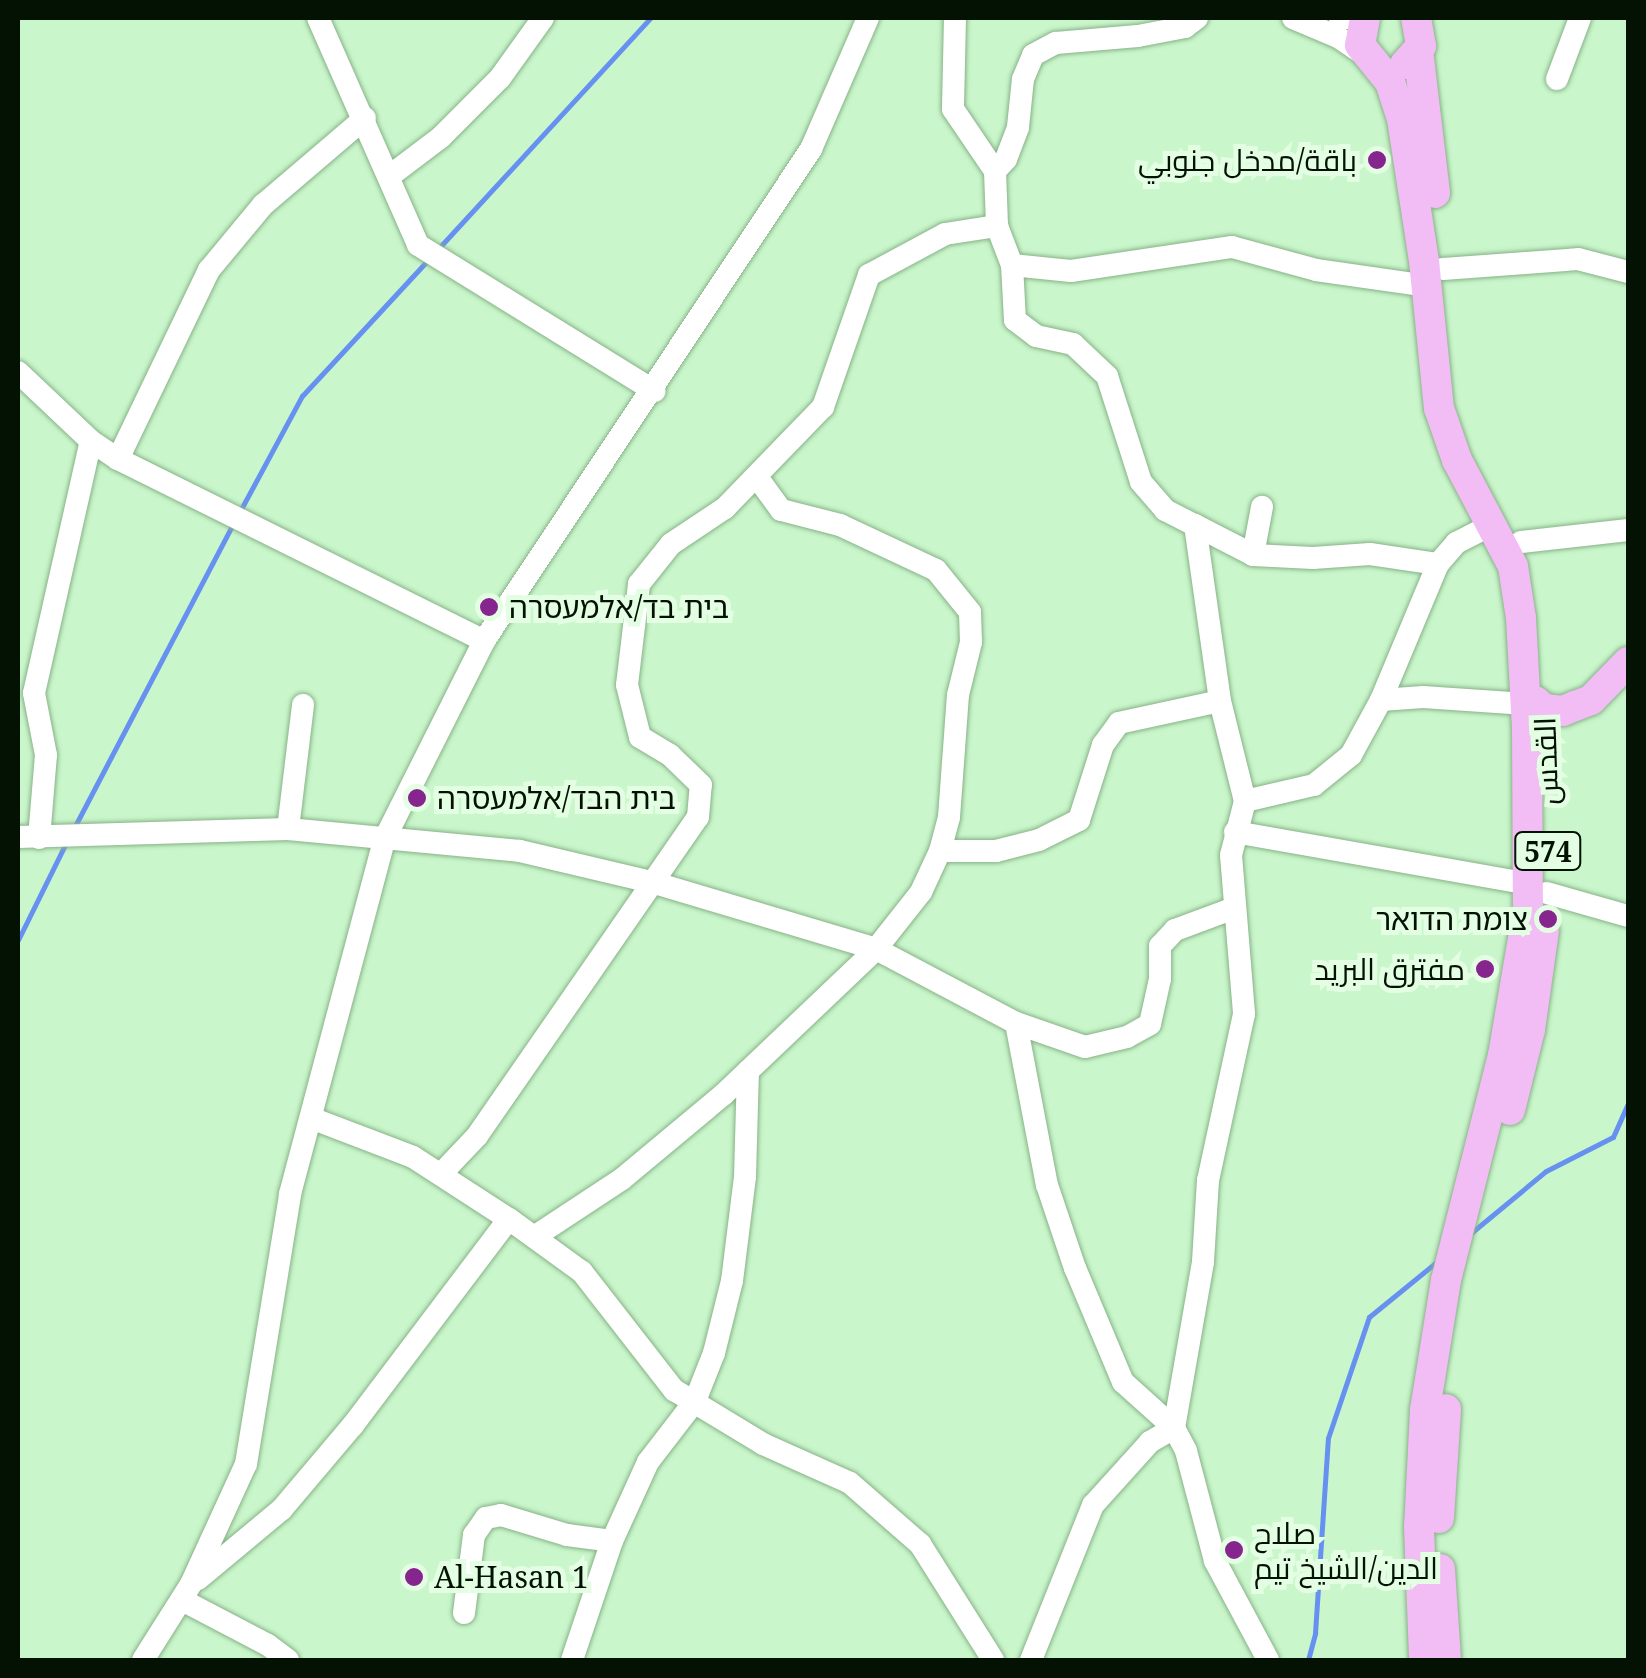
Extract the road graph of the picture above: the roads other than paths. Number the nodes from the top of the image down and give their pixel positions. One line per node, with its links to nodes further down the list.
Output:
1 (318, 18): 13 (street)
2 (544, 18): 15 (street)
3 (868, 18): 21 (street)
4 (955, 18): 14 (street)
5 (1197, 18): 14 (street)
6 (1293, 18): 11 (street)
7 (1340, 18): 8 (street)
8 (1361, 18): 11 (main road, 574)
9 (1580, 18): 12 (street)
10 (1418, 26): 11 (main road, 574); 19 (main road, القدس / 574)
11 (1369, 58): 19 (main road, القدس / 574)
12 (1557, 80)
13 (365, 118): 15 (street); 23 (street)
14 (994, 171): 16 (street)
15 (391, 175): 21 (street)
16 (997, 226): 17 (street); 24 (street)
17 (1012, 265): 19 (street); 26 (street)
18 (1628, 272): 19 (street)
19 (1435, 278): 27 (main road, القدس / 574); 29 (main road, القدس / 574)
20 (18, 372): 22 (street)
21 (654, 391): 32 (street)
22 (91, 441): 23 (street); 41 (street)
23 (118, 459): 32 (street)
24 (758, 478): 43 (street); 44 (street)
25 (1262, 507): 30 (street)
26 (1196, 525): 30 (street); 35 (street)
27 (1492, 525): 31 (street); 37 (main road, القدس / 574)
28 (1628, 530): 29 (street)
29 (1521, 542): 37 (main road, القدس / 574)
30 (1253, 555): 31 (street)
31 (1438, 564): 34 (street)
32 (484, 641): 42 (street)
33 (1628, 662): 37 (main road)
34 (1381, 700): 37 (street); 38 (street)
35 (1220, 701): 38 (street); 43 (street)
36 (302, 705): 39 (street)
37 (1536, 706): 45 (main road, القدس / 574)
38 (1245, 800): 40 (street)
39 (288, 829): 41 (street); 42 (street)
40 (1235, 832): 45 (street); 46 (street)
41 (28, 837)
42 (384, 840): 44 (street); 51 (street)
43 (940, 851): 48 (street)
44 (656, 882): 48 (street); 52 (street)
45 (1535, 889): 47 (street); 68 (main road, القدس / 574); 69 (main road, القدس / 574)
46 (1234, 908): 49 (street); 56 (street)
47 (1628, 916)
48 (876, 949): 49 (street); 50 (street)
49 (1016, 1023): 56 (street)
50 (748, 1071): 54 (street); 55 (street)
51 (312, 1118): 52 (street); 58 (street)
52 (441, 1174): 53 (street)
53 (509, 1219): 54 (street); 58 (street)
54 (534, 1237): 55 (street)
55 (695, 1401): 57 (street); 63 (street)
56 (1174, 1428): 66 (street); 67 (street)
57 (612, 1541): 59 (street); 62 (street)
58 (186, 1592): 60 (street); 61 (street)
59 (464, 1614)
60 (143, 1660)
61 (288, 1660)
62 (572, 1660)
63 (993, 1660)
64 (1008, 1660): 65 (street)
65 (1023, 1660)
66 (1031, 1660)
67 (1268, 1660)
68 (1424, 1660)
69 (1446, 1660)

